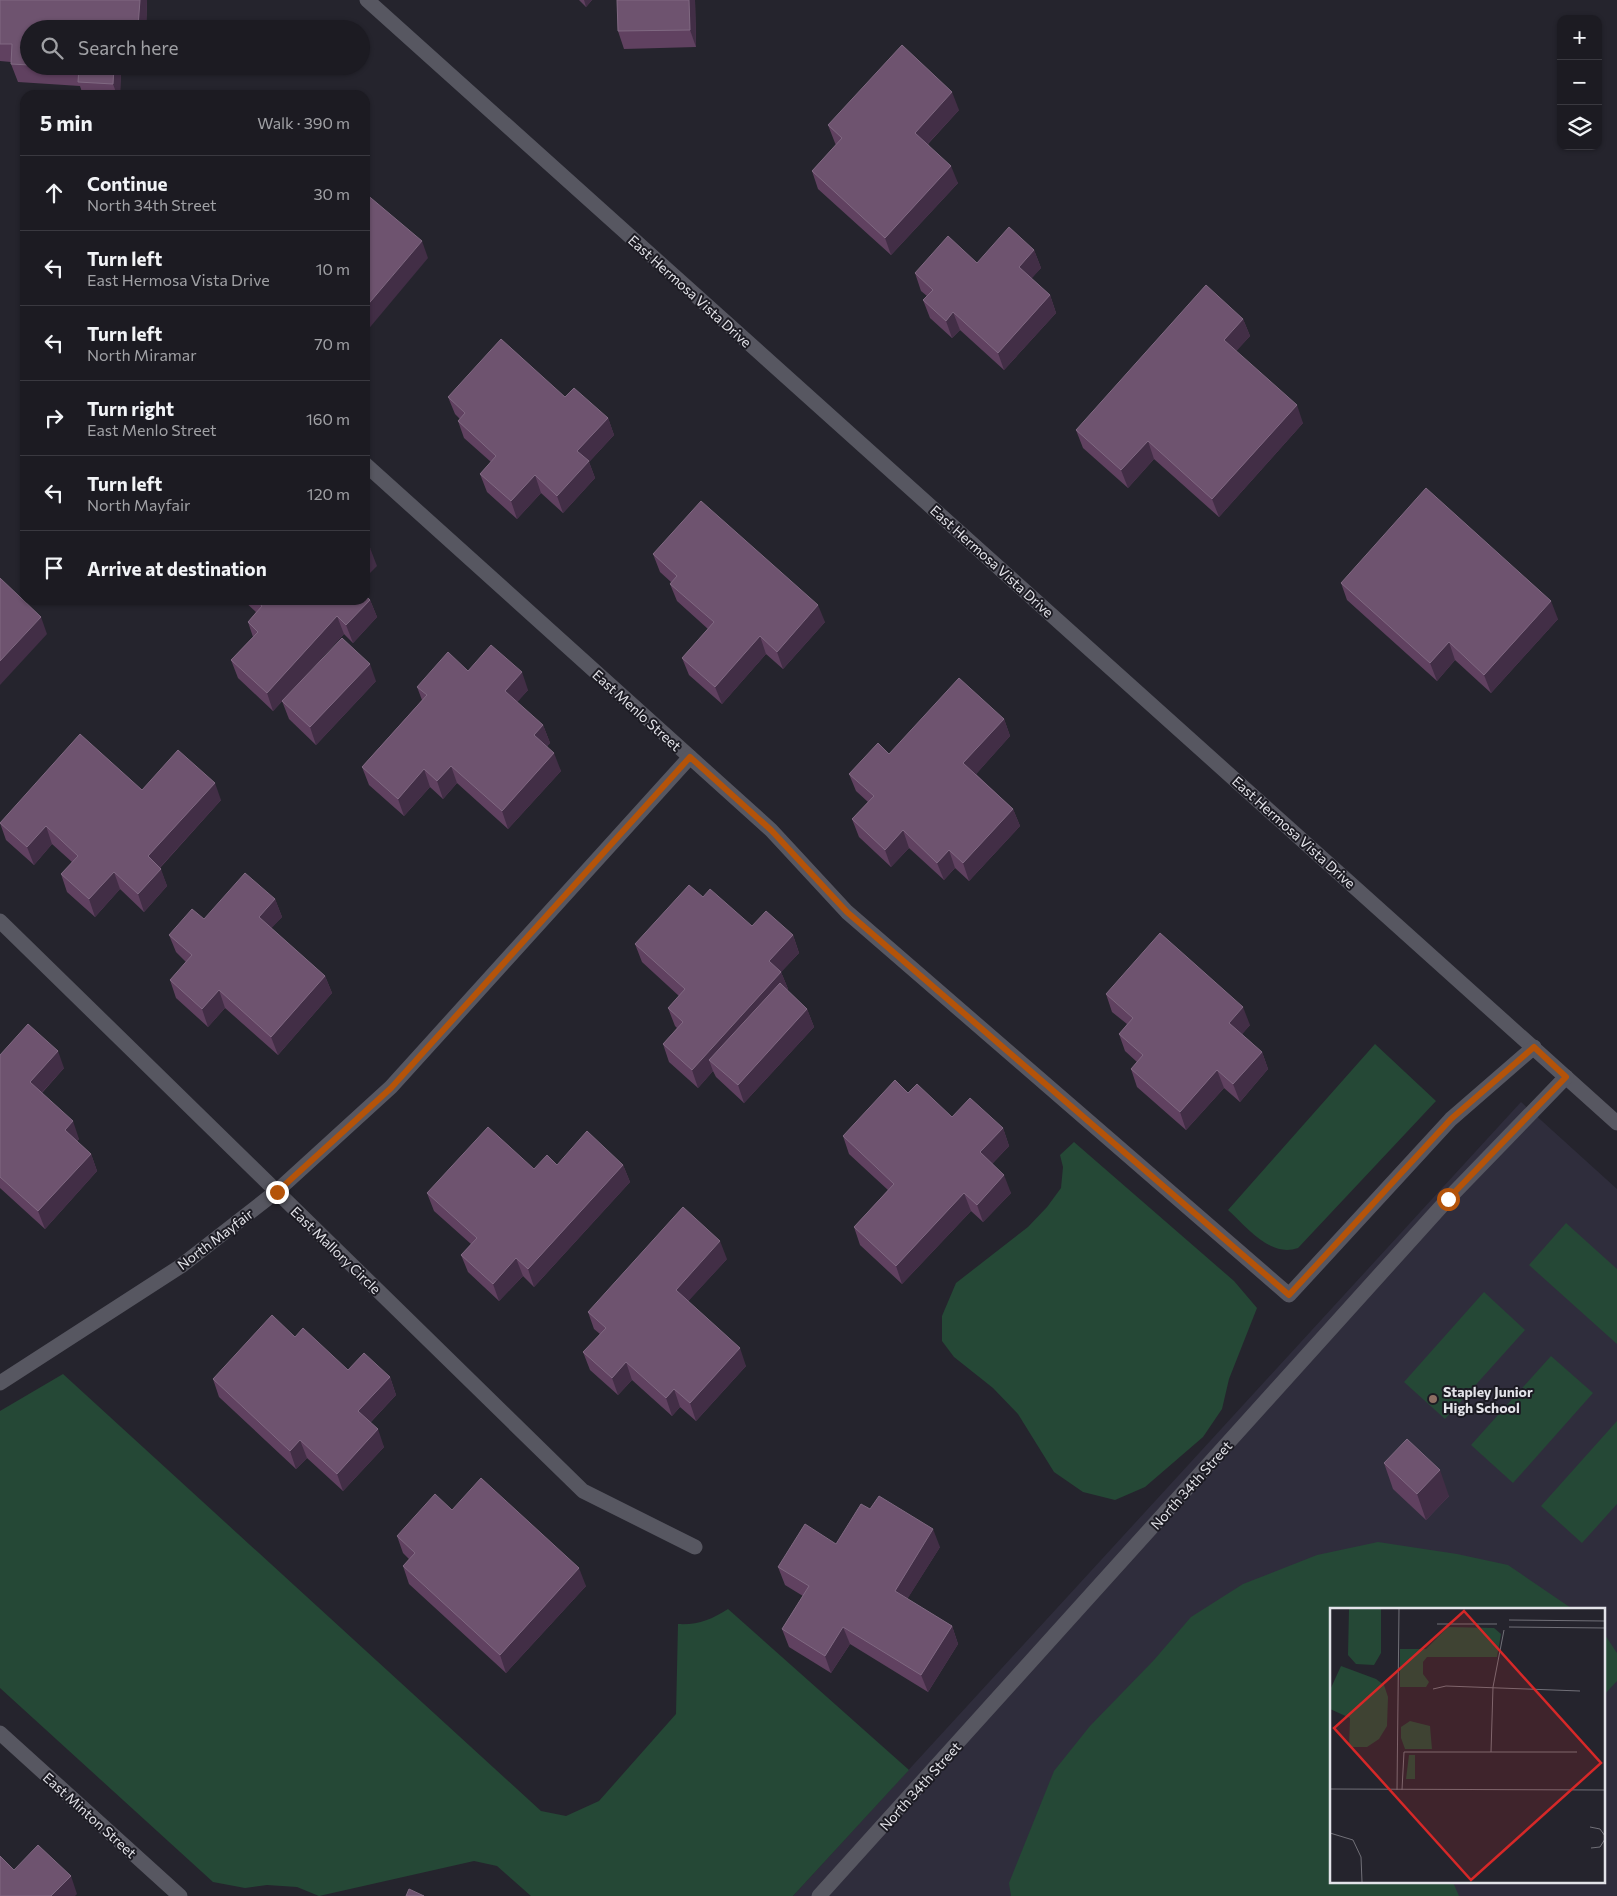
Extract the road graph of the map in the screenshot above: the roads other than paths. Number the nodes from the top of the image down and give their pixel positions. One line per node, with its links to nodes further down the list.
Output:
1 (366, 0): 5 (street, East Hermosa Vista Drive)
2 (370, 469): 3 (street, East Menlo Street)
3 (690, 757): 5 (street, East Menlo Street); 8 (street, North Mayfair)
4 (0, 921): 8 (street, East Mallory Circle)
5 (1534, 1047): 6 (street, East Hermosa Vista Drive)
6 (1566, 1077): 7 (street, East Hermosa Vista Drive); 13 (street, North 34th Street)
7 (1617, 1123)
8 (277, 1192): 9 (street, North Mayfair); 10 (street, East Mallory Circle)
9 (0, 1383)
10 (695, 1547)
11 (0, 1733): 12 (street, East Minton Street)
12 (180, 1896)
13 (819, 1896)

